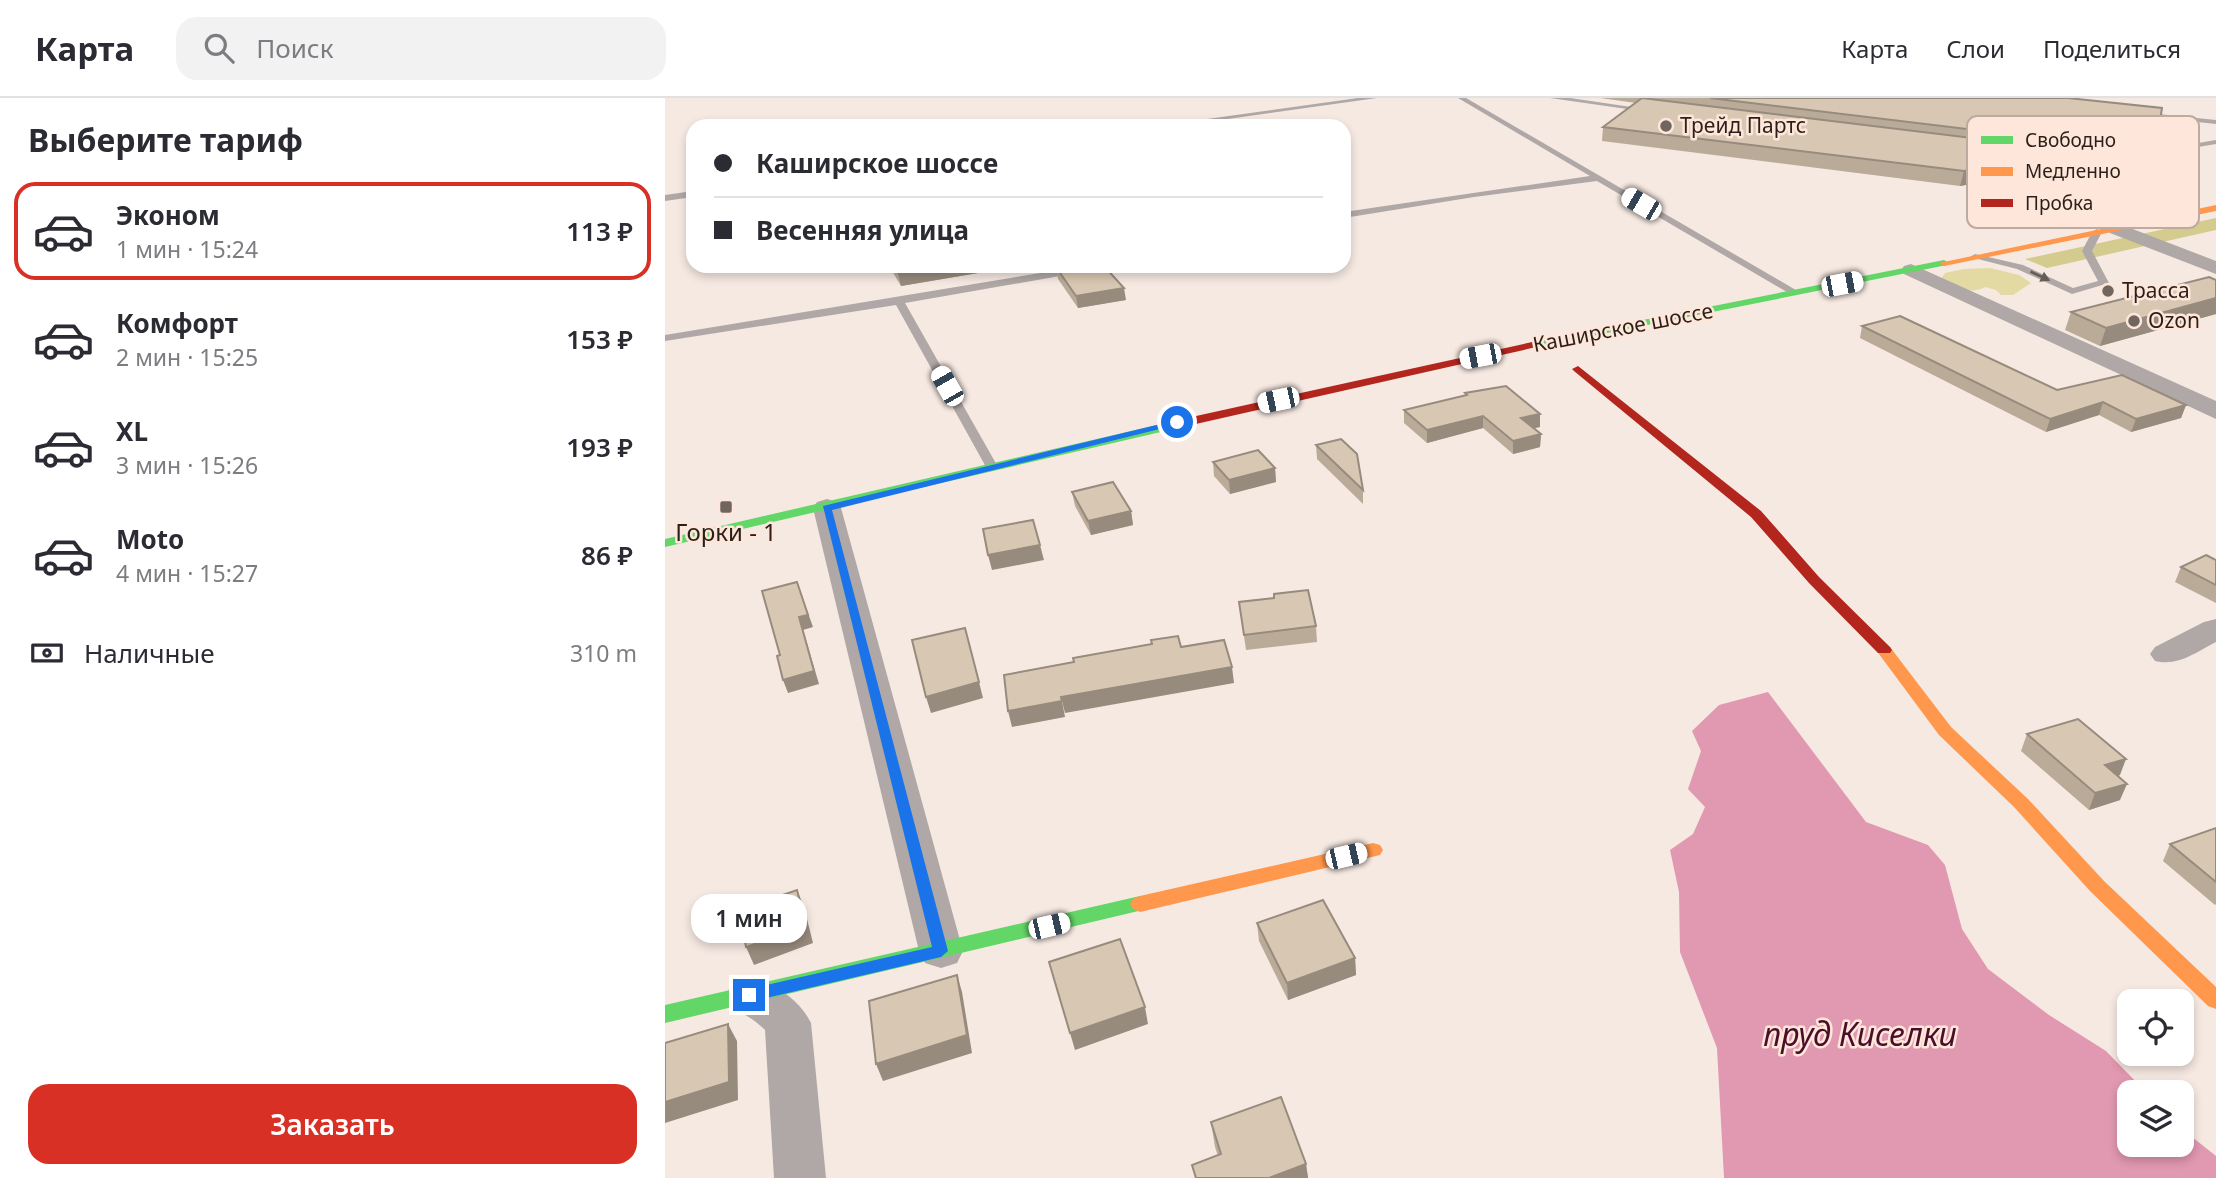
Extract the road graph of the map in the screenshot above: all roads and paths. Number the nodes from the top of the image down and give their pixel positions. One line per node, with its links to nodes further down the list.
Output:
1 (1374, 98): 7 (lane)
2 (1461, 98): 8 (lane)
3 (1553, 98): 4 (lane)
4 (1664, 111)
5 (2137, 113): 6 (lane)
6 (2163, 116)
7 (1214, 119)
8 (1597, 178): 11 (lane); 18 (lane)
9 (686, 195): 10 (lane)
10 (665, 198)
11 (1351, 214)
12 (2121, 228): 13 (main road, Каширское шоссе)
13 (2107, 231): 14 (main road, Каширское шоссе); 14 (lane, one-way to 13); 15 (street)
14 (1975, 257): 16 (main road, Каширское шоссе)
15 (2216, 268)
16 (1911, 270): 18 (main road, Каширское шоссе); 22 (street)
17 (1061, 273): 19 (lane)
18 (1796, 293): 23 (main road, Каширское шоссе)
19 (899, 302): 20 (lane); 23 (lane)
20 (665, 338)
21 (1579, 369): 31 (main road)
22 (2216, 411)
23 (992, 467): 24 (main road, Каширское шоссе)
24 (827, 508): 25 (main road, Каширское шоссе); 29 (street)
25 (665, 543)
26 (2216, 629): 27 (street)
27 (2168, 654)
28 (1373, 850): 29 (main road)
29 (941, 951): 30 (main road)
30 (749, 995): 32 (main road); 33 (street)
31 (2216, 1000)
32 (665, 1014)
33 (800, 1178)

